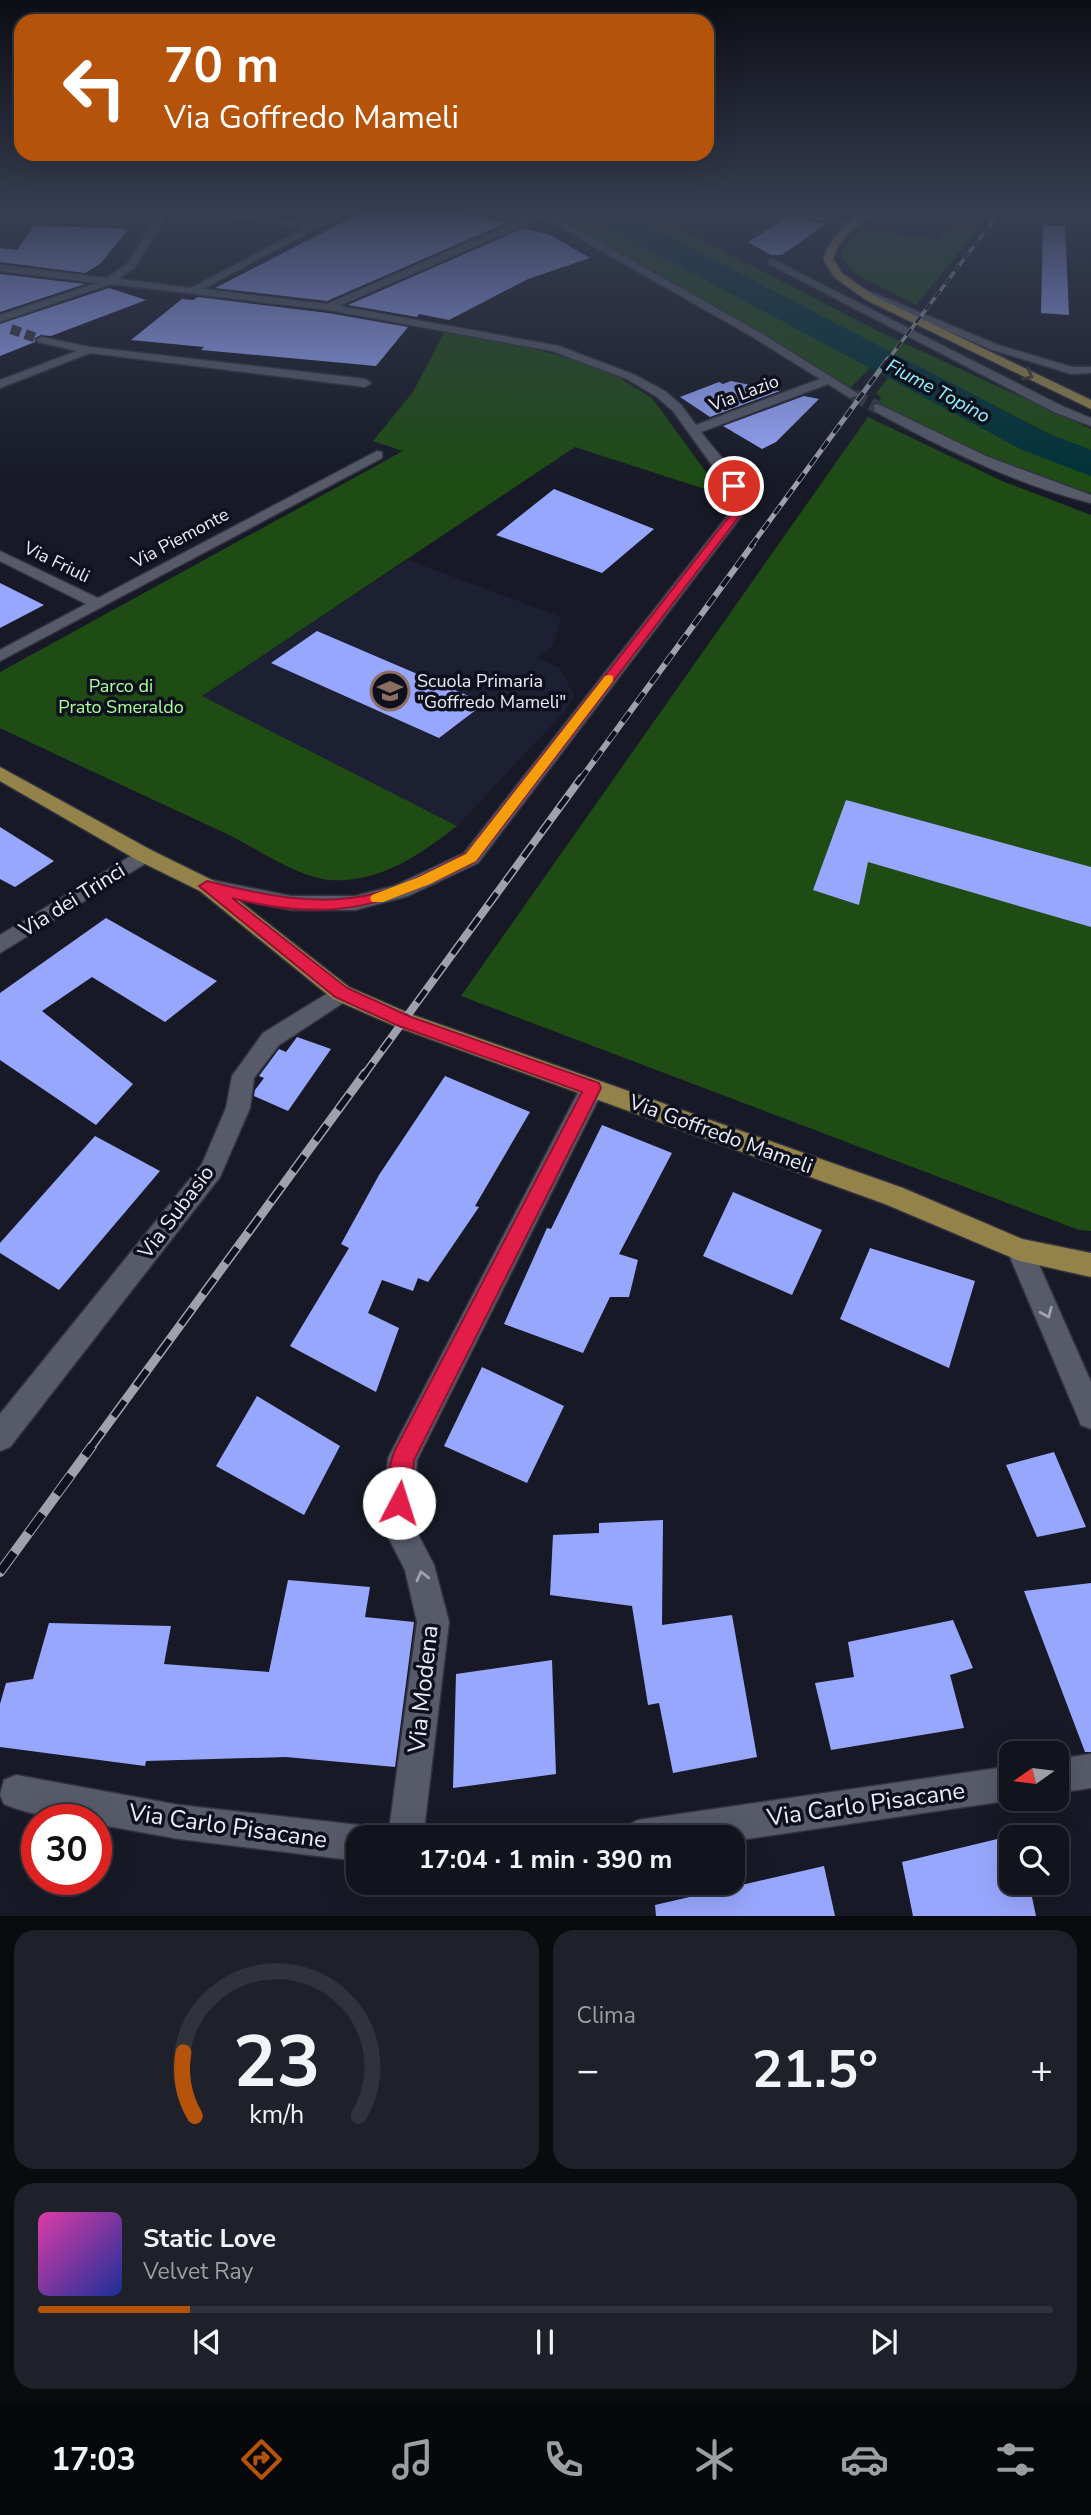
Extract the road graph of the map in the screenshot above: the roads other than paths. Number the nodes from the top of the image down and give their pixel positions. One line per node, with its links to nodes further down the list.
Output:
1 (57, 302): 9 (street)
2 (293, 302): 8 (street, Via Lazio)
3 (336, 302): 8 (street)
4 (699, 302): 13 (street)
5 (851, 302): 19 (street)
6 (885, 302): 17 (main road, one-way to 17)
7 (889, 302): 12 (street)
8 (328, 306): 20 (street, Via Lazio)
9 (4, 324)
10 (42, 340): 11 (street)
11 (90, 350): 14 (street); 15 (street)
12 (1091, 369)
13 (828, 380): 16 (street); 20 (street, Via Lazio)
14 (365, 383)
15 (0, 384)
16 (854, 395)
17 (1091, 405)
18 (878, 408): 22 (street)
19 (1091, 422)
20 (695, 430): 28 (street)
21 (377, 455): 24 (street, Via Piemonte)
22 (1091, 499)
23 (0, 555): 24 (street, Via Friuli)
24 (98, 604): 25 (street, Via Piemonte)
25 (0, 656)
26 (0, 773): 27 (main road, Via Goffredo Mameli)
27 (144, 855): 28 (main road, Via Goffredo Mameli); 29 (street, Via dei Trinci)
28 (207, 886): 30 (main road, Via Goffredo Mameli)
29 (0, 945)
30 (341, 993): 31 (main road, Via Goffredo Mameli); 35 (street, Via Subasio)
31 (592, 1088): 32 (main road, Via Goffredo Mameli); 40 (street, Via Modena, one-way to 31)
32 (1020, 1250): 33 (main road, Via Goffredo Mameli); 34 (street, one-way to 34)
33 (1091, 1265)
34 (1091, 1415)
35 (0, 1437)
36 (1091, 1771): 37 (street)
37 (1069, 1774)
38 (999, 1785): 41 (street, Via Carlo Pisacane)
39 (16, 1792): 42 (street, Via Carlo Pisacane)
40 (407, 1825)
41 (726, 1825)
42 (346, 1841)

